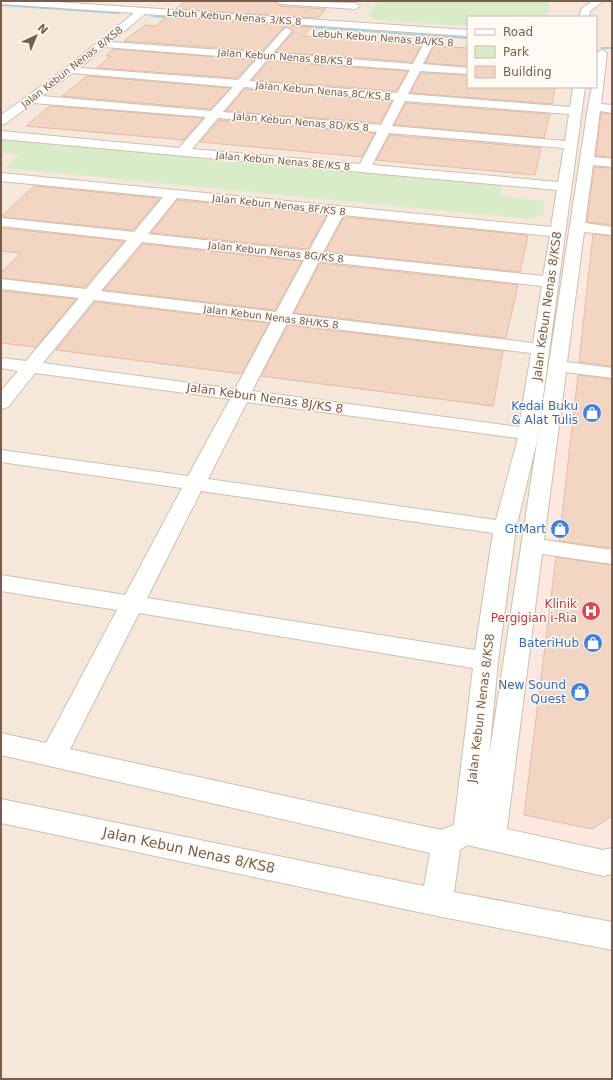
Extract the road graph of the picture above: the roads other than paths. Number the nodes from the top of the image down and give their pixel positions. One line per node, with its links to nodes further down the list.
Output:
1 (1, 1): 5 (street, Lebuh Kebun Nenas 3/KS 8)
2 (97, 1): 10 (street)
3 (280, 1): 6 (street)
4 (599, 1): 8 (street)
5 (30, 2): 7 (street, Lebuh Kebun Nenas 3/KS 8)
6 (357, 4): 10 (street)
7 (142, 11): 9 (street, Jalan Kebun Nenas 8/KS8); 10 (street, Lebuh Kebun Nenas 3/KS 8)
8 (584, 16)
9 (131, 20): 11 (street, Lebuh Kebun Nenas 8A/KS 8); 15 (street, Jalan Kebun Nenas 8/KS8)
10 (344, 21): 12 (street, Lebuh Kebun Nenas 3/KS 8)
11 (288, 31): 13 (street, Lebuh Kebun Nenas 8A/KS 8); 17 (street)
12 (467, 33)
13 (385, 38)
14 (430, 41): 18 (street)
15 (103, 44): 17 (street, Jalan Kebun Nenas 8B/KS 8); 19 (street, Jalan Kebun Nenas 8/KS8)
16 (603, 53): 25 (street)
17 (265, 56): 18 (street, Jalan Kebun Nenas 8B/KS 8); 21 (street)
18 (417, 67): 20 (street, Jalan Kebun Nenas 8B/KS 8); 23 (street)
19 (70, 70): 21 (street, Jalan Kebun Nenas 8C/KS 8); 24 (street, Jalan Kebun Nenas 8/KS8)
20 (467, 71)
21 (241, 84): 23 (street, Jalan Kebun Nenas 8C/KS 8); 26 (street)
22 (580, 88): 25 (street, Jalan Kebun Nenas 8/KS8)
23 (401, 97): 25 (street, Jalan Kebun Nenas 8C/KS 8); 28 (street)
24 (32, 99): 26 (street, Jalan Kebun Nenas 8D/KS 8); 27 (street, Jalan Kebun Nenas 8/KS8)
25 (594, 109): 30 (street, Jalan Kebun Nenas 8/KS8); 32 (street)
26 (214, 115): 28 (street, Jalan Kebun Nenas 8D/KS 8); 31 (street)
27 (1, 121)
28 (385, 129): 30 (street, Jalan Kebun Nenas 8D/KS 8); 34 (street)
29 (1, 135): 31 (street, Jalan Kebun Nenas 8E/KS 8)
30 (571, 145): 36 (street, Jalan Kebun Nenas 8/KS8)
31 (182, 152): 34 (street, Jalan Kebun Nenas 8E/KS 8)
32 (587, 160): 33 (street); 40 (street)
33 (612, 163)
34 (364, 169): 36 (street, Jalan Kebun Nenas 8E/KS 8)
35 (1, 177): 37 (street, Jalan Kebun Nenas 8F/KS 8)
36 (564, 187): 42 (street, Jalan Kebun Nenas 8/KS8)
37 (173, 194): 38 (street, Jalan Kebun Nenas 8F/KS 8); 43 (street)
38 (338, 210): 42 (street, Jalan Kebun Nenas 8F/KS 8); 44 (street)
39 (1, 222): 43 (street, Jalan Kebun Nenas 8G/KS 8)
40 (578, 227): 41 (street); 51 (street)
41 (612, 231)
42 (558, 232): 45 (street, Jalan Kebun Nenas 8/KS8)
43 (138, 237): 44 (street, Jalan Kebun Nenas 8G/KS 8); 47 (street)
44 (314, 256): 45 (street, Jalan Kebun Nenas 8G/KS 8); 48 (street)
45 (550, 282): 49 (street, Jalan Kebun Nenas 8/KS8)
46 (1, 284): 47 (street, Jalan Kebun Nenas 8H/KS 8)
47 (90, 295): 48 (street, Jalan Kebun Nenas 8H/KS 8); 52 (street)
48 (281, 318): 49 (street, Jalan Kebun Nenas 8H/KS 8); 54 (street)
49 (540, 349): 56 (street, Jalan Kebun Nenas 8/KS8)
50 (1, 363): 52 (street, Jalan Kebun Nenas 8J/KS 8)
51 (558, 366): 53 (street); 60 (street)
52 (31, 367): 54 (street, Jalan Kebun Nenas 8J/KS 8); 55 (street)
53 (612, 372)
54 (241, 395): 56 (street, Jalan Kebun Nenas 8J/KS 8); 58 (street)
55 (1, 403)
56 (528, 434): 59 (street, Jalan Kebun Nenas 8/KS8)
57 (1, 456): 58 (street)
58 (194, 485): 59 (street); 63 (street)
59 (505, 528): 64 (street, Jalan Kebun Nenas 8/KS8)
60 (532, 545): 61 (street); 68 (street)
61 (612, 557)
62 (1, 583): 63 (street)
63 (131, 605): 64 (street); 66 (street)
64 (486, 660): 68 (street, Jalan Kebun Nenas 8/KS8)
65 (1, 744): 66 (street)
66 (53, 755): 68 (street)
67 (1, 811): 70 (street, Jalan Kebun Nenas 8/KS8)
68 (468, 839): 69 (street); 70 (street)
69 (612, 860)
70 (437, 902): 71 (street, Jalan Kebun Nenas 8/KS8)
71 (612, 936)

